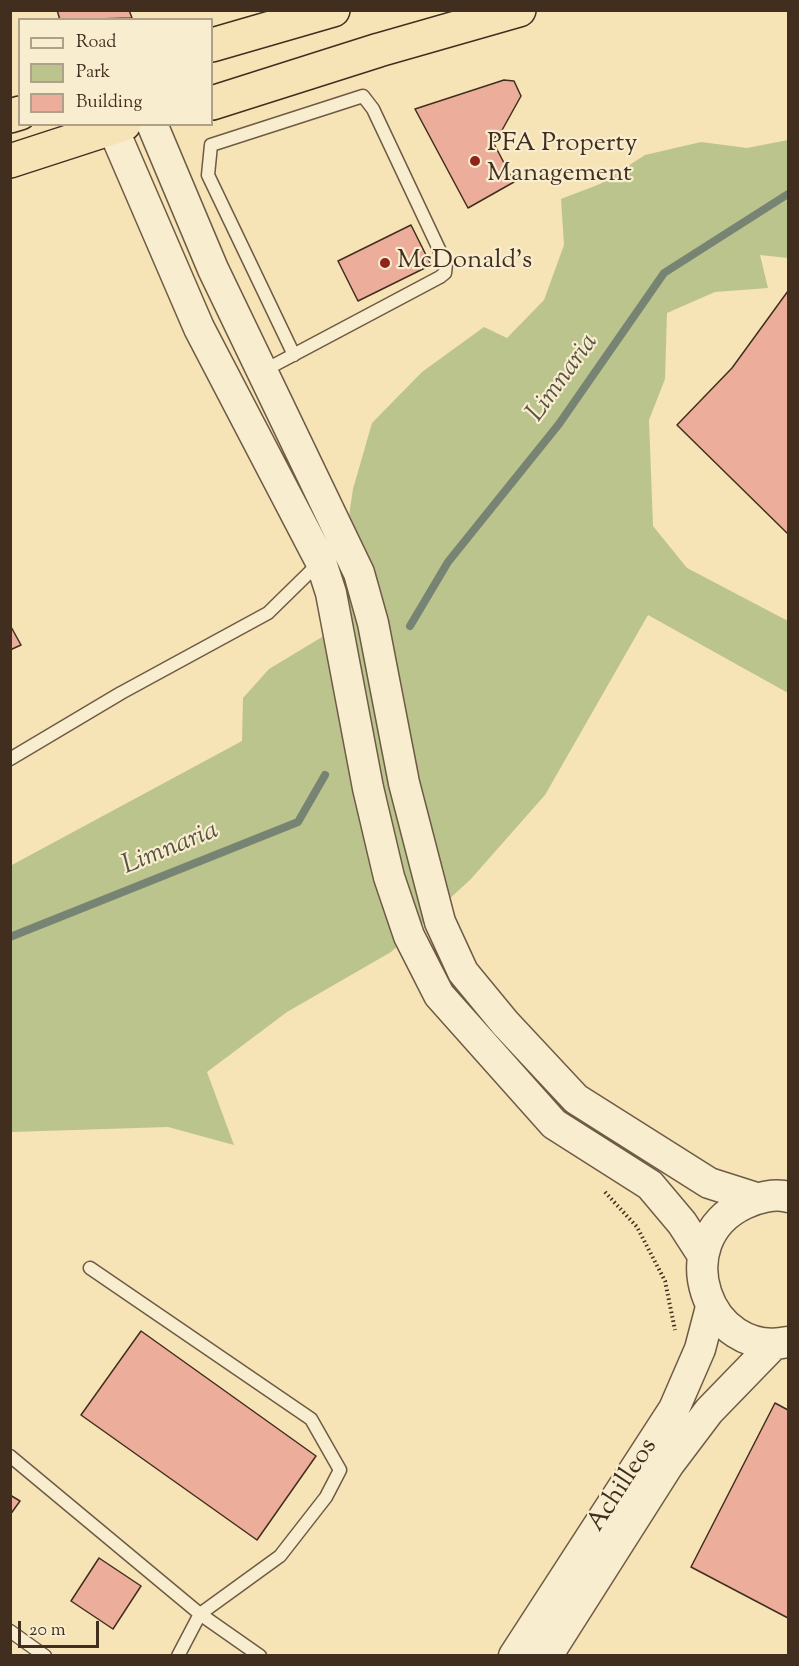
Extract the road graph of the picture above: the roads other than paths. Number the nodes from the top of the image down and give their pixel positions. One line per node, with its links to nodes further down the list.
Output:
1 (333, 10): 3 (highway)
2 (519, 10): 4 (highway)
3 (213, 45)
4 (213, 103)
5 (116, 126): 7 (highway); 10 (street)
6 (153, 126): 9 (street)
7 (10, 161)
8 (294, 355): 8 (lane); 9 (lane)
9 (263, 371): 13 (street)
10 (321, 562): 11 (lane); 14 (street)
11 (10, 759)
12 (789, 1197): 13 (street)
13 (756, 1198): 14 (street)
14 (702, 1254): 16 (street)
15 (90, 1268): 19 (lane)
16 (711, 1307): 17 (street); 25 (street, Achilleos)
17 (781, 1343): 21 (street, Achilleos)
18 (10, 1456): 19 (lane)
19 (200, 1614): 23 (lane); 24 (lane)
20 (10, 1631): 22 (lane)
21 (554, 1651)
22 (45, 1656)
23 (178, 1656)
24 (260, 1656)
25 (514, 1656)

